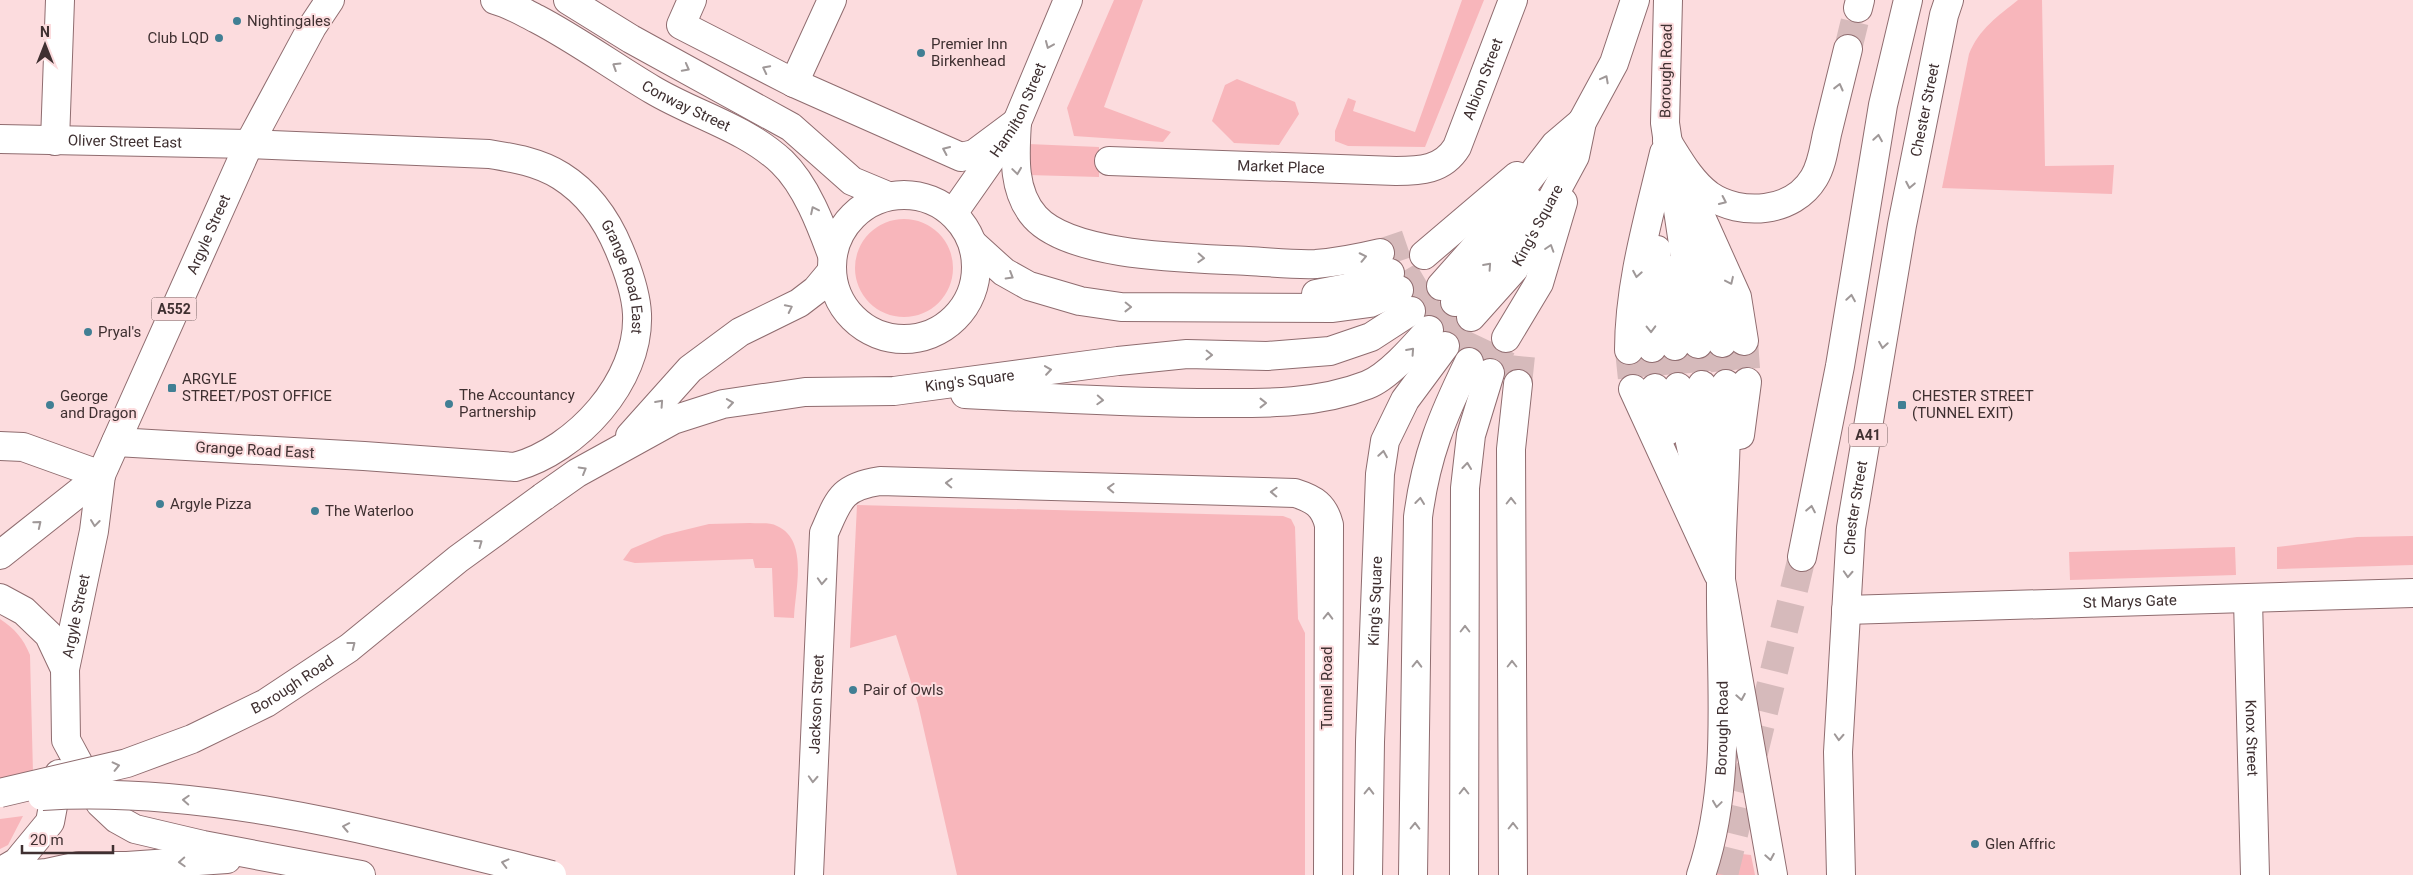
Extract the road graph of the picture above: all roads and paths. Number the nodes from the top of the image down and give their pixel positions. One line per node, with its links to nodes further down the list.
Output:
1 (60, 0): 18 (main road)
2 (330, 0): 20 (main road, Argyle Street / A552)
3 (495, 0): 27 (main road, Conway Street, one-way to 3)
4 (568, 0): 24 (main road, Conway Street, one-way to 24)
5 (692, 0): 14 (main road, one-way to 5)
6 (832, 0): 14 (main road)
7 (1068, 0): 15 (main road, Hamilton Street, one-way to 15)
8 (1513, 0): 22 (main road, Albion Street)
9 (1635, 0): 16 (main road, King's Square, one-way to 9)
10 (1668, 0): 19 (main road, Borough Road)
11 (1908, 0): 41 (main road, A41, one-way to 11)
12 (1949, 0): 46 (main road, Chester Street / A41, one-way to 46)
13 (1848, 49): 19 (main road, one-way to 13)
14 (794, 83): 15 (main road, one-way to 14)
15 (1017, 122): 25 (main road, Hamilton Street); 29 (main road, one-way to 29)
16 (1582, 122): 21 (main road, King's Square); 28 (main road, one-way to 16)
17 (0, 139): 18 (main road, Oliver Street East)
18 (55, 141): 20 (main road, Oliver Street East)
19 (1667, 141): 30 (main road); 30 (main road, one-way to 30); 30 (main road, one-way to 30)
20 (249, 144): 34 (main road, Argyle Street / A552); 34 (main road, Grange Road East)
21 (1565, 150): 28 (main road, King's Square); 28 (main road, King's Square); 28 (main road); 28 (main road, one-way to 21)
22 (1451, 158): 23 (main road, Market Place)
23 (1109, 161)
24 (888, 196): 25 (main road); 27 (main road)
25 (954, 212): 26 (main road)
26 (973, 244): 27 (main road); 29 (main road, one-way to 29)
27 (831, 264): 36 (main road, one-way to 27)
28 (1462, 298)
29 (1409, 301): 33 (main road, King's Square, one-way to 29); 33 (main road, one-way to 29); 59 (main road, King's Square, one-way to 29)
30 (1687, 345)
31 (1518, 384): 62 (main road, one-way to 31)
32 (1690, 386): 42 (main road); 42 (main road); 42 (main road)
33 (894, 391): 36 (main road, King's Square, one-way to 33)
34 (116, 442): 37 (main road, Argyle Street / A552)
35 (0, 446): 37 (main road)
36 (615, 452): 38 (main road, King's Square, one-way to 36)
37 (101, 474): 40 (main road, Argyle Street / A552, one-way to 37); 47 (main road, Argyle Street / A552, one-way to 47)
38 (543, 497): 49 (main road, Borough Road, one-way to 38, bridge)
39 (824, 533): 57 (main road, Jackson Street, one-way to 57); 58 (main road, Tunnel Road, one-way to 39)
40 (0, 555)
41 (1802, 557)
42 (1721, 580): 54 (main road, Borough Road, one-way to 54); 63 (main road, one-way to 63)
43 (2413, 593): 45 (main road, St Marys Gate)
44 (0, 598): 47 (main road, A552)
45 (2248, 600): 46 (main road, St Marys Gate); 65 (main road, Knox Street)
46 (1846, 610): 64 (main road, Chester Street / A41, one-way to 64)
47 (65, 670): 48 (main road, A552)
48 (66, 740): 51 (main road); 52 (main road, A552)
49 (0, 793)
50 (0, 799): 56 (main road, one-way to 50, bridge)
51 (266, 857): 53 (main road, one-way to 53); 55 (main road)
52 (0, 872)
53 (40, 874)
54 (1701, 874)
55 (361, 875)
56 (552, 875)
57 (809, 875)
58 (1328, 875)
59 (1368, 875)
60 (1413, 875): 61 (main road)
61 (1464, 875)
62 (1513, 875)
63 (1773, 875)
64 (1841, 875)
65 (2255, 875)

